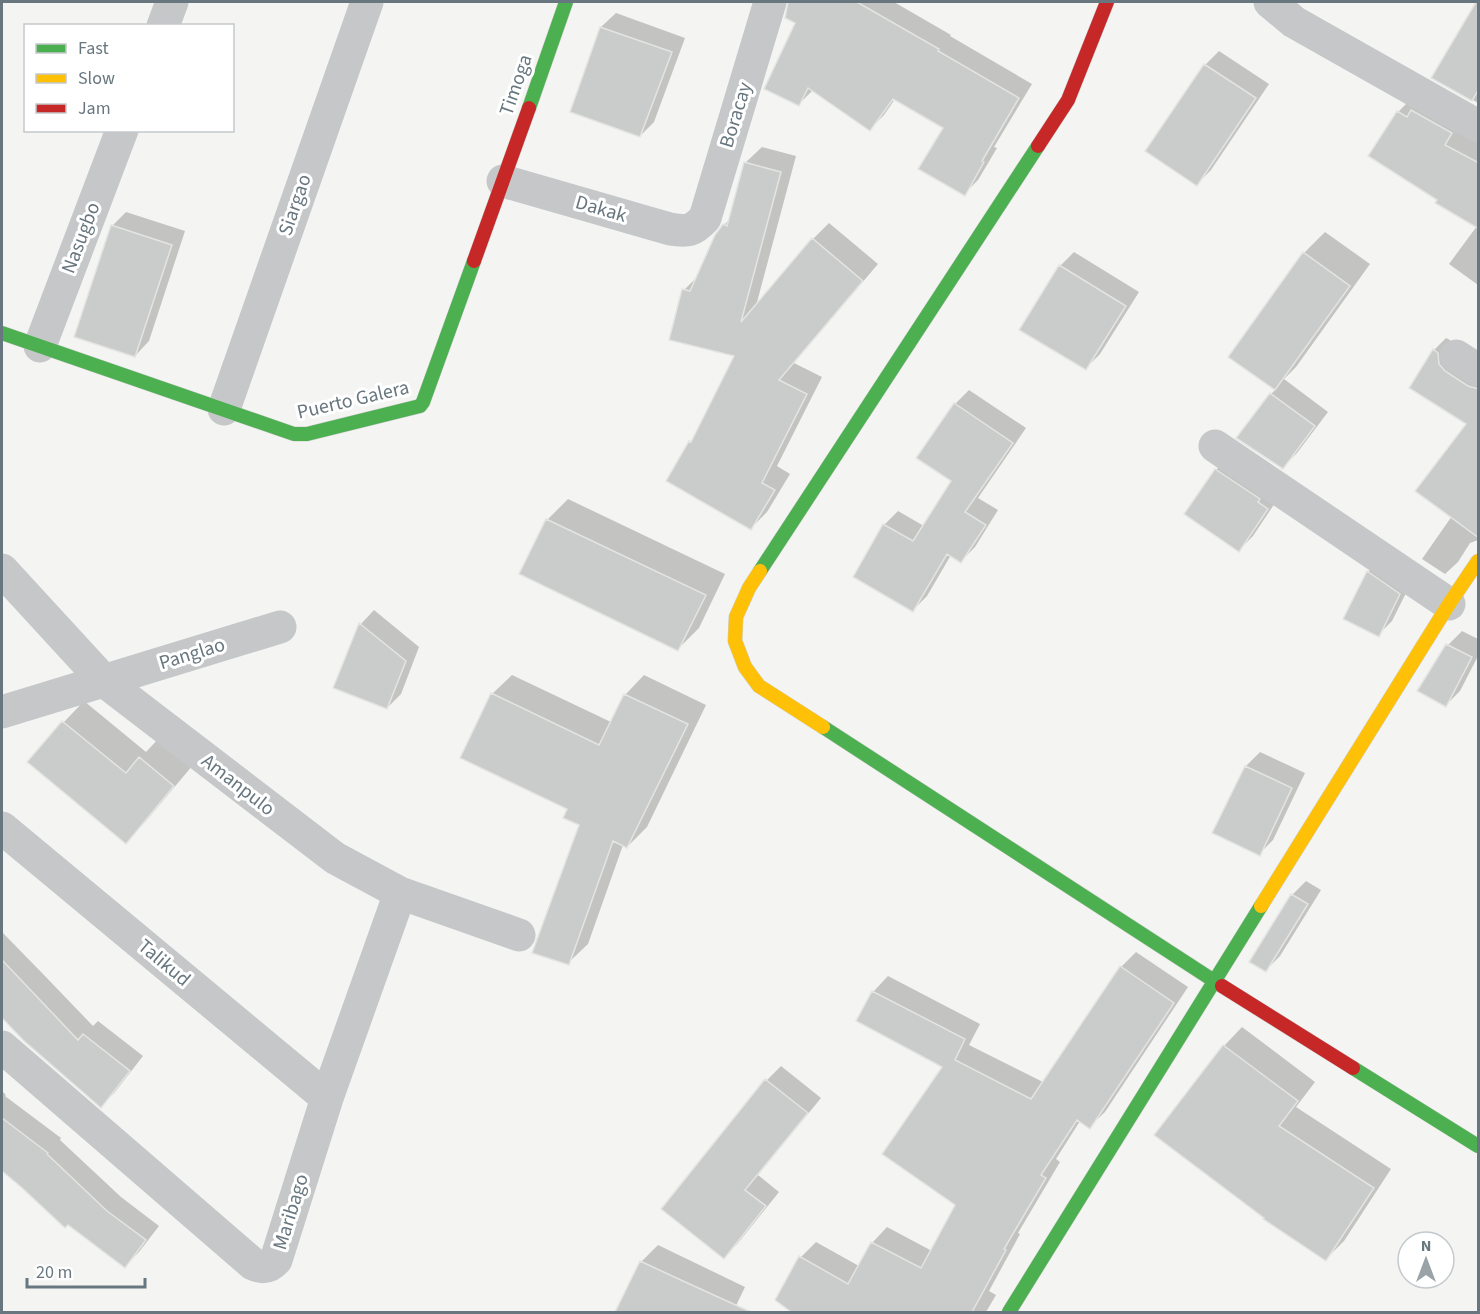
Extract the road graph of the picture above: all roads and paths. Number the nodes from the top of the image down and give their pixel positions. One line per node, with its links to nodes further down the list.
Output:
1 (172, 2): 7 (street)
2 (367, 2): 14 (street, Siargao)
3 (566, 2): 10 (street, Timoga)
4 (770, 2): 11 (street, Boracay)
5 (1107, 2): 25 (street)
6 (1270, 2): 8 (street)
7 (163, 24)
8 (1479, 126)
9 (121, 132): 13 (street, Nasugbo)
10 (503, 181): 11 (street, Dakak); 14 (street, Puerto Galera)
11 (698, 226)
12 (2, 333): 13 (street, Puerto Galera)
13 (40, 346): 14 (street, Puerto Galera)
14 (224, 410)
15 (1215, 446): 18 (street)
16 (1479, 561): 18 (street)
17 (2, 570): 20 (street, Amanpulo)
18 (1449, 604): 25 (street)
19 (280, 627): 20 (street, Panglao)
20 (104, 681): 21 (street); 23 (street, Amanpulo)
21 (2, 712)
22 (2, 828): 27 (street, Talikud)
23 (400, 893): 24 (street, Amanpulo); 27 (street, Maribago)
24 (519, 935)
25 (1215, 982): 28 (street); 29 (street)
26 (2, 1047): 27 (street, Maribago)
27 (327, 1098)
28 (1479, 1146)
29 (1009, 1312)

